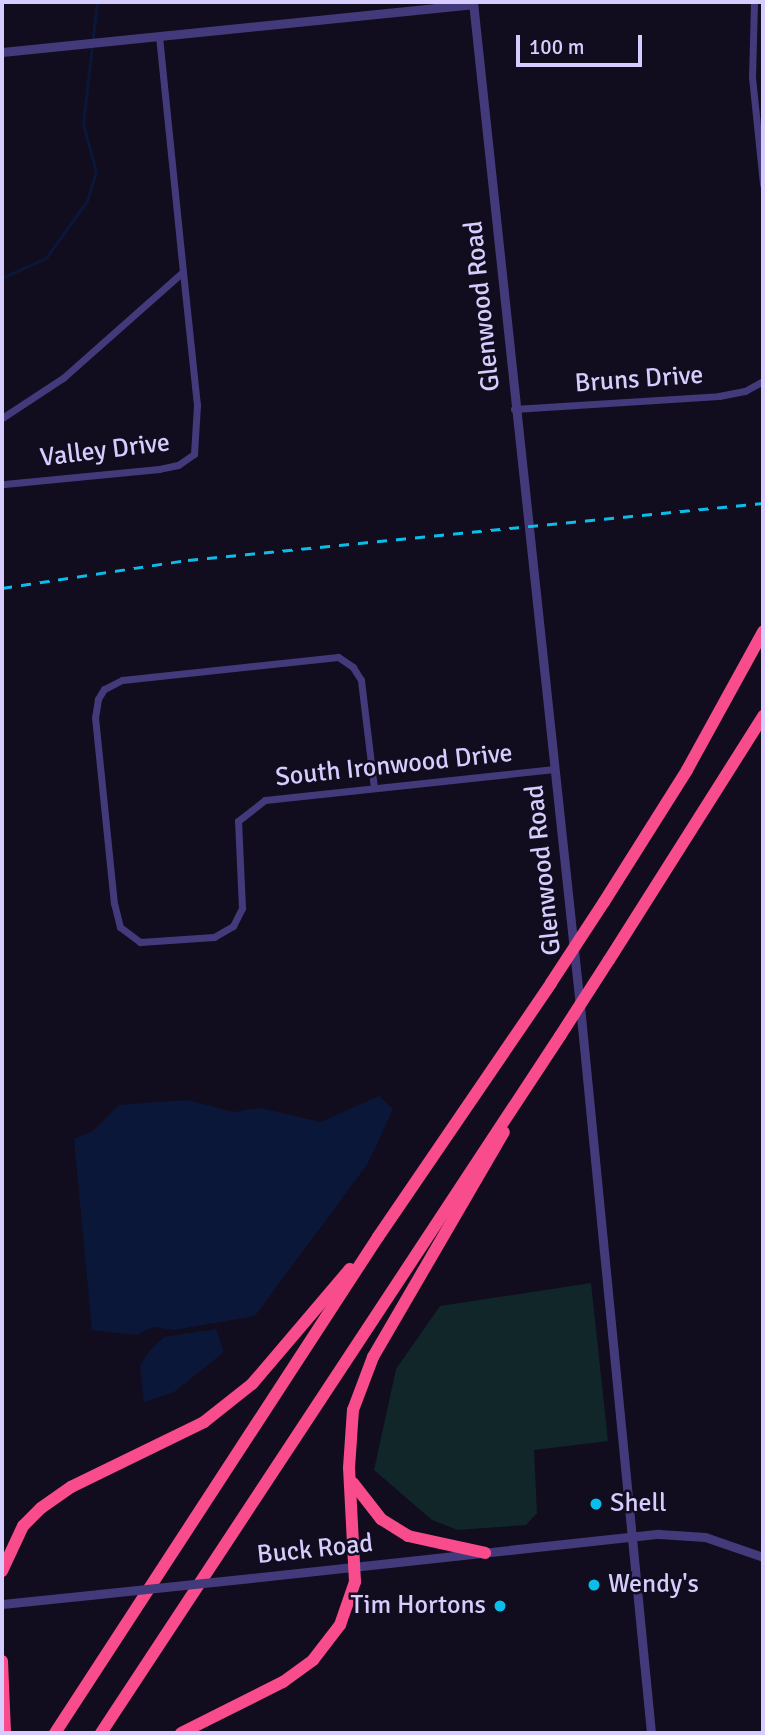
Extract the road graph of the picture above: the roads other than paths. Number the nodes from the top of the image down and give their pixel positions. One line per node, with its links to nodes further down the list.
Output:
1 (754, 2): 5 (street)
2 (473, 3): 3 (street); 9 (street, Glenwood Road)
3 (159, 36): 4 (street); 7 (street, Valley Drive)
4 (2, 52)
5 (761, 137): 6 (street)
6 (763, 184)
7 (183, 272): 10 (street); 11 (street, Valley Drive)
8 (763, 380): 9 (street, Bruns Drive)
9 (514, 409): 14 (street, Glenwood Road)
10 (2, 418)
11 (2, 484)
12 (763, 632): 17 (highway, bridge)
13 (763, 716): 16 (highway, bridge)
14 (554, 769): 15 (street, South Ironwood Drive); 19 (street, Glenwood Road)
15 (374, 788): 15 (street, South Ironwood Drive)
16 (529, 1083): 18 (highway); 28 (highway)
17 (378, 1237): 23 (highway); 27 (highway)
18 (349, 1468): 20 (highway); 22 (highway)
19 (632, 1537): 20 (street, Buck Road); 21 (street, Buck Road); 30 (street, Glenwood Road)
20 (485, 1553): 22 (street, Buck Road)
21 (763, 1557)
22 (355, 1568): 24 (street, Buck Road, bridge); 29 (highway)
23 (2, 1571)
24 (2, 1604)
25 (2, 1661): 26 (highway)
26 (5, 1733)
27 (55, 1733)
28 (101, 1733)
29 (181, 1733)
30 (651, 1733)

